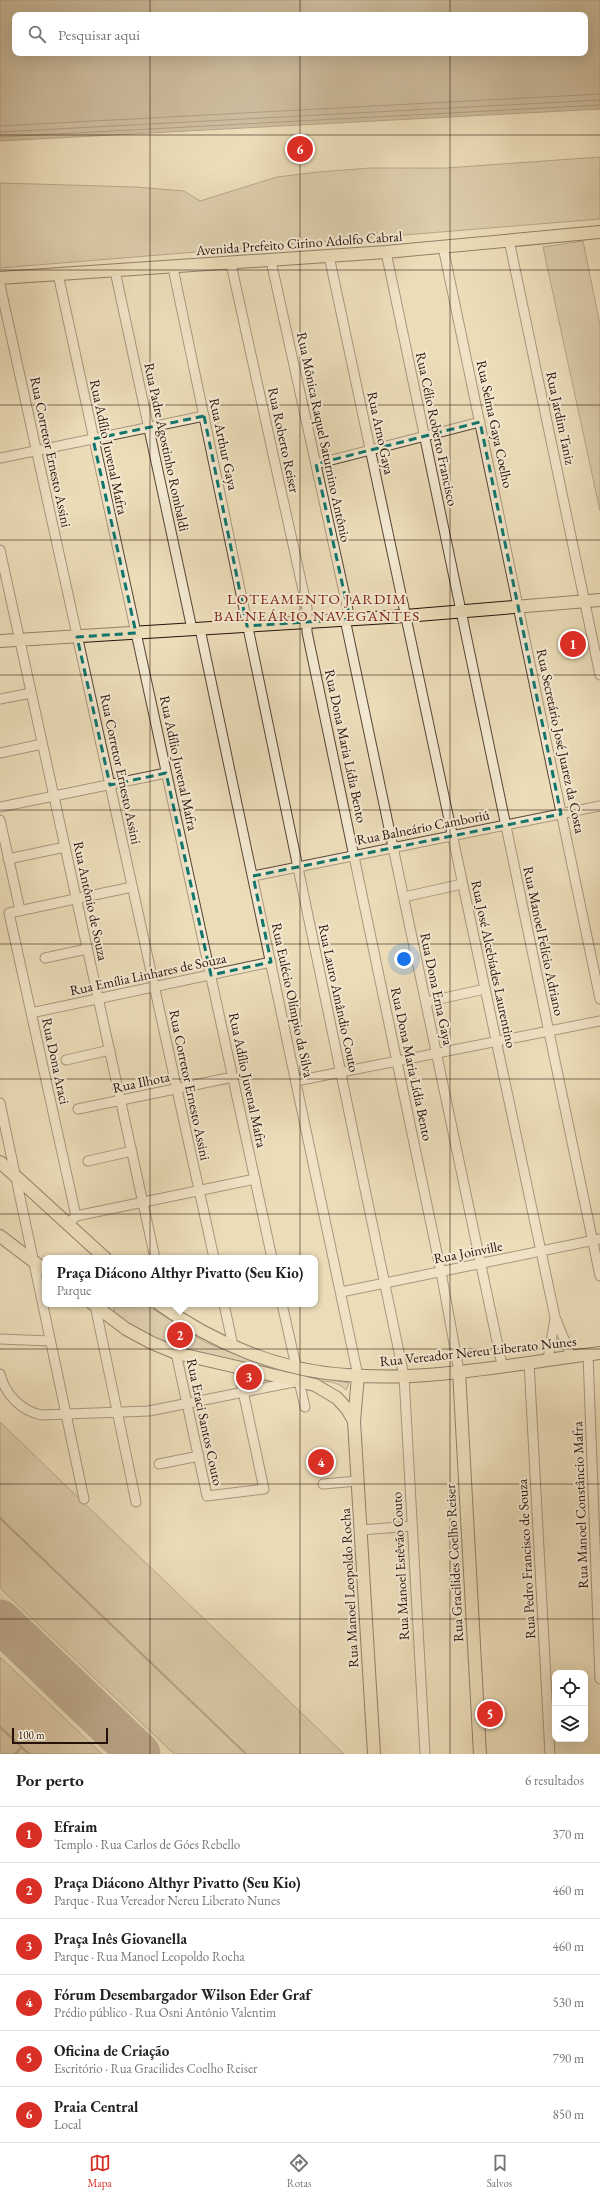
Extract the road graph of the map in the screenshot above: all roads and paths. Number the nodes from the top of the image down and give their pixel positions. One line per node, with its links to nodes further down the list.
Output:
1 (600, 232): 2 (main road, Avenida Prefeito Cirino Adolfo Cabral)
2 (509, 240): 3 (main road, Avenida Prefeito Cirino Adolfo Cabral); 24 (street, Rua Jardim Taniz)
3 (443, 247): 4 (main road, Avenida Prefeito Cirino Adolfo Cabral); 14 (street, Rua Selma Gaya Coelho)
4 (386, 252): 5 (main road, Avenida Prefeito Cirino Adolfo Cabral); 16 (street, Rua Célio Roberto Francisco)
5 (329, 256): 6 (main road, Avenida Prefeito Cirino Adolfo Cabral); 18 (street, Rua Arno Gaya)
6 (271, 261): 7 (main road, Avenida Prefeito Cirino Adolfo Cabral); 21 (street, Rua Mônica Raquel Saturnino Antônio)
7 (232, 264): 8 (main road, Avenida Prefeito Cirino Adolfo Cabral); 29 (street, Rua Roberto Reiser)
8 (173, 268): 9 (main road, Avenida Prefeito Cirino Adolfo Cabral); 13 (street, Rua Arthur Gaya)
9 (116, 271): 10 (main road, Avenida Prefeito Cirino Adolfo Cabral); 15 (street, Rua Padre Agostinho Rombaldi)
10 (58, 274): 11 (main road, Avenida Prefeito Cirino Adolfo Cabral); 17 (street, Rua Adílio Juvenal Mafra)
11 (0, 278)
12 (0, 285): 19 (street, Rua Corretor Ernesto Assini)
13 (204, 416): 15 (street); 30 (street, Rua Arthur Gaya)
14 (480, 422): 16 (street); 25 (street, Rua Selma Gaya Coelho)
15 (149, 428): 17 (street); 31 (street, Rua Padre Agostinho Rombaldi)
16 (425, 436): 18 (street); 26 (street, Rua Célio Roberto Francisco)
17 (93, 439): 19 (street); 32 (street, Rua Adílio Juvenal Mafra)
18 (370, 450): 21 (street); 27 (street, Rua Arno Gaya)
19 (36, 451): 20 (street); 33 (street, Rua Corretor Ernesto Assini)
20 (0, 458)
21 (316, 464): 28 (street, Rua Mônica Raquel Saturnino Antônio)
22 (0, 550): 34 (street, Rua Antônio de Souza)
23 (600, 600): 24 (main road)
24 (585, 601): 25 (main road); 36 (street, Rua Jardim Taniz)
25 (518, 606): 26 (main road); 46 (street, Rua Secretário José Juarez da Costa)
26 (461, 611): 27 (main road); 48 (street, Rua Manoel Felício Adriano)
27 (405, 616): 28 (main road); 49 (street, Rua José Alcebíades Laurentino)
28 (348, 619): 29 (main road); 51 (street, Rua Dona Erna Gaya)
29 (307, 622): 30 (main road); 52 (street, Rua Dona Maria Lídia Bento)
30 (248, 626): 31 (main road); 54 (street, Rua Lauro Amândio Couto)
31 (196, 629): 32 (main road); 55 (street, Rua Eulécio Olímpio da Silva)
32 (136, 633): 33 (main road); 41 (street, Rua Adílio Juvenal Mafra)
33 (77, 636): 34 (main road); 42 (street, Rua Corretor Ernesto Assini)
34 (20, 640): 35 (main road); 37 (street, Rua Antônio de Souza)
35 (0, 642)
36 (600, 675)
37 (31, 693): 38 (street); 39 (street, Rua Antônio de Souza)
38 (0, 700)
39 (42, 744): 40 (street); 43 (street, Rua Antônio de Souza)
40 (0, 753)
41 (166, 773): 42 (street); 64 (street, Rua Adílio Juvenal Mafra)
42 (110, 785): 43 (street); 57 (street, Rua Corretor Ernesto Assini)
43 (54, 796): 45 (street); 50 (street, Rua Antônio de Souza)
44 (600, 806): 46 (street, Rua Balneário Camboriú)
45 (0, 807)
46 (561, 814): 48 (street, Rua Balneário Camboriú); 68 (street, Rua Secretário José Juarez da Costa)
47 (0, 820): 53 (street)
48 (506, 825): 49 (street, Rua Balneário Camboriú); 72 (street, Rua Manoel Felício Adriano)
49 (452, 836): 51 (street, Rua Balneário Camboriú); 56 (street, Rua José Alcebíades Laurentino)
50 (65, 847): 53 (street); 59 (street, Rua Antônio de Souza)
51 (393, 847): 52 (street, Rua Balneário Camboriú); 58 (street, Rua Dona Erna Gaya)
52 (354, 855): 54 (street, Rua Balneário Camboriú); 77 (street, Rua Dona Maria Lídia Bento)
53 (8, 859): 60 (street)
54 (298, 867): 55 (street, Rua Balneário Camboriú); 78 (street, Rua Lauro Amândio Couto)
55 (252, 876): 63 (street, Rua Eulécio Olímpio da Silva)
56 (462, 884): 58 (street); 66 (street, Rua José Alcebíades Laurentino)
57 (132, 887): 59 (street); 65 (street, Rua Corretor Ernesto Assini)
58 (404, 897): 69 (street, Rua Dona Erna Gaya)
59 (76, 898): 60 (street); 61 (street, Rua Antônio de Souza)
60 (20, 910): 70 (street, Rua Dona Araci)
61 (87, 949): 62 (street); 67 (street, Rua Antônio de Souza)
62 (45, 958)
63 (271, 962): 64 (street, Rua Emília Linhares de Souza); 80 (street, Rua Eulécio Olímpio da Silva)
64 (211, 975): 65 (street, Rua Emília Linhares de Souza); 79 (street, Rua Adílio Juvenal Mafra)
65 (154, 987): 67 (street, Rua Emília Linhares de Souza); 81 (street, Rua Corretor Ernesto Assini)
66 (485, 989): 69 (street); 73 (street, Rua José Alcebíades Laurentino)
67 (98, 999): 70 (street, Rua Emília Linhares de Souza); 74 (street, Rua Antônio de Souza)
68 (600, 999)
69 (426, 1002): 75 (street, Rua Dona Erna Gaya)
70 (31, 1013): 92 (street, Rua Dona Araci)
71 (600, 1021): 72 (street)
72 (549, 1031): 73 (street); 94 (street, Rua Manoel Felício Adriano)
73 (496, 1042): 75 (street); 95 (street, Rua José Alcebíades Laurentino)
74 (110, 1050): 76 (street); 82 (street, Rua Antônio de Souza)
75 (436, 1054): 77 (street); 101 (street, Rua Dona Erna Gaya)
76 (66, 1060)
77 (397, 1061): 78 (street); 103 (street, Rua Dona Maria Lídia Bento)
78 (341, 1073): 80 (street); 105 (street, Rua Lauro Amândio Couto)
79 (233, 1077): 81 (street, Rua Ilhota); 89 (street, Rua Adílio Juvenal Mafra)
80 (296, 1082): 106 (street, Rua Eulécio Olímpio da Silva)
81 (177, 1089): 82 (street, Rua Ilhota); 90 (street, Rua Corretor Ernesto Assini)
82 (121, 1100): 84 (street, Rua Ilhota); 85 (street, Rua Antônio de Souza)
83 (0, 1103): 88 (street)
84 (78, 1109)
85 (132, 1151): 86 (street); 91 (street, Rua Antônio de Souza)
86 (88, 1161)
87 (0, 1162): 88 (main road)
88 (15, 1176): 92 (main road); 100 (street)
89 (255, 1179): 90 (street); 99 (street, Rua Adílio Juvenal Mafra)
90 (199, 1190): 91 (street); 98 (street, Rua Corretor Ernesto Assini)
91 (143, 1202): 92 (street); 97 (street, Rua Antônio de Souza)
92 (72, 1220): 96 (main road)
93 (0, 1236): 100 (main road)
94 (596, 1240): 95 (street, Rua Joinville); 104 (street, Rua Manoel Felício Adriano)
95 (541, 1251): 101 (street, Rua Joinville); 114 (street, Rua José Alcebíades Laurentino)
96 (102, 1255)
97 (154, 1255)
98 (213, 1255)
99 (271, 1255)
100 (34, 1262): 102 (main road); 107 (street)
101 (481, 1264): 103 (street, Rua Joinville); 124 (street, Rua Dona Erna Gaya)
102 (42, 1268)
103 (441, 1272): 105 (street, Rua Joinville); 127 (street, Rua Dona Maria Lídia Bento)
104 (600, 1276)
105 (385, 1283): 106 (street, Rua Joinville); 130 (street, Rua Lauro Amândio Couto)
106 (341, 1292): 129 (street, Rua Eulécio Olímpio da Silva)
107 (42, 1301)
108 (43, 1307): 116 (street)
109 (94, 1307): 135 (street)
110 (97, 1307): 118 (main road)
111 (165, 1307): 117 (main road, Rua Vereador Nereu Liberato Nunes)
112 (225, 1307): 117 (street)
113 (283, 1307): 125 (street)
114 (555, 1317): 121 (street, Rua José Alcebíades Laurentino); 122 (street, Rua José Alcebíades Laurentino)
115 (0, 1339): 116 (street)
116 (50, 1340): 136 (street)
117 (233, 1346): 125 (main road, Rua Vereador Nereu Liberato Nunes)
118 (176, 1353): 126 (main road); 133 (street, Rua Eraci Santos Couto)
119 (600, 1353): 120 (main road, Rua Vereador Nereu Liberato Nunes)
120 (588, 1354): 121 (main road, Rua Vereador Nereu Liberato Nunes); 146 (street, Rua Manoel Constâncio Mafra)
121 (571, 1356): 122 (main road, Rua Vereador Nereu Liberato Nunes)
122 (548, 1359): 123 (main road, Rua Vereador Nereu Liberato Nunes)
123 (529, 1362): 124 (main road, Rua Vereador Nereu Liberato Nunes); 151 (street, Rua Pedro Francisco de Souza)
124 (502, 1365): 127 (main road, Rua Vereador Nereu Liberato Nunes)
125 (296, 1366): 129 (main road, Rua Vereador Nereu Liberato Nunes)
126 (238, 1368): 131 (main road); 132 (street)
127 (459, 1371): 130 (main road, Rua Vereador Nereu Liberato Nunes); 150 (main road, Rua Gracilides Coelho Reiser)
128 (0, 1374): 136 (street)
129 (358, 1376): 130 (main road, Rua Vereador Nereu Liberato Nunes); 137 (main road, Rua Manoel Leopoldo Rocha)
130 (404, 1376): 144 (street, Rua Manoel Estêvão Couto)
131 (299, 1381): 132 (street); 134 (street); 137 (main road)
132 (243, 1392): 133 (street); 138 (street, Rua Eraci Santos Couto)
133 (187, 1404): 135 (street); 138 (street, Rua Eraci Santos Couto)
134 (305, 1407)
135 (117, 1412): 136 (street); 143 (street)
136 (66, 1414): 142 (street)
137 (354, 1421): 140 (main road, Rua Manoel Leopoldo Rocha)
138 (198, 1456): 139 (street)
139 (159, 1464)
140 (358, 1481): 141 (street); 145 (main road, Rua Manoel Leopoldo Rocha)
141 (323, 1484)
142 (84, 1499)
143 (136, 1502)
144 (412, 1526): 145 (street); 149 (street, Rua Manoel Estêvão Couto)
145 (361, 1530): 148 (main road, Rua Manoel Leopoldo Rocha)
146 (599, 1620): 147 (street, Rua Manoel Constâncio Mafra)
147 (600, 1679)
148 (374, 1754)
149 (425, 1754)
150 (480, 1754)
151 (550, 1754)

